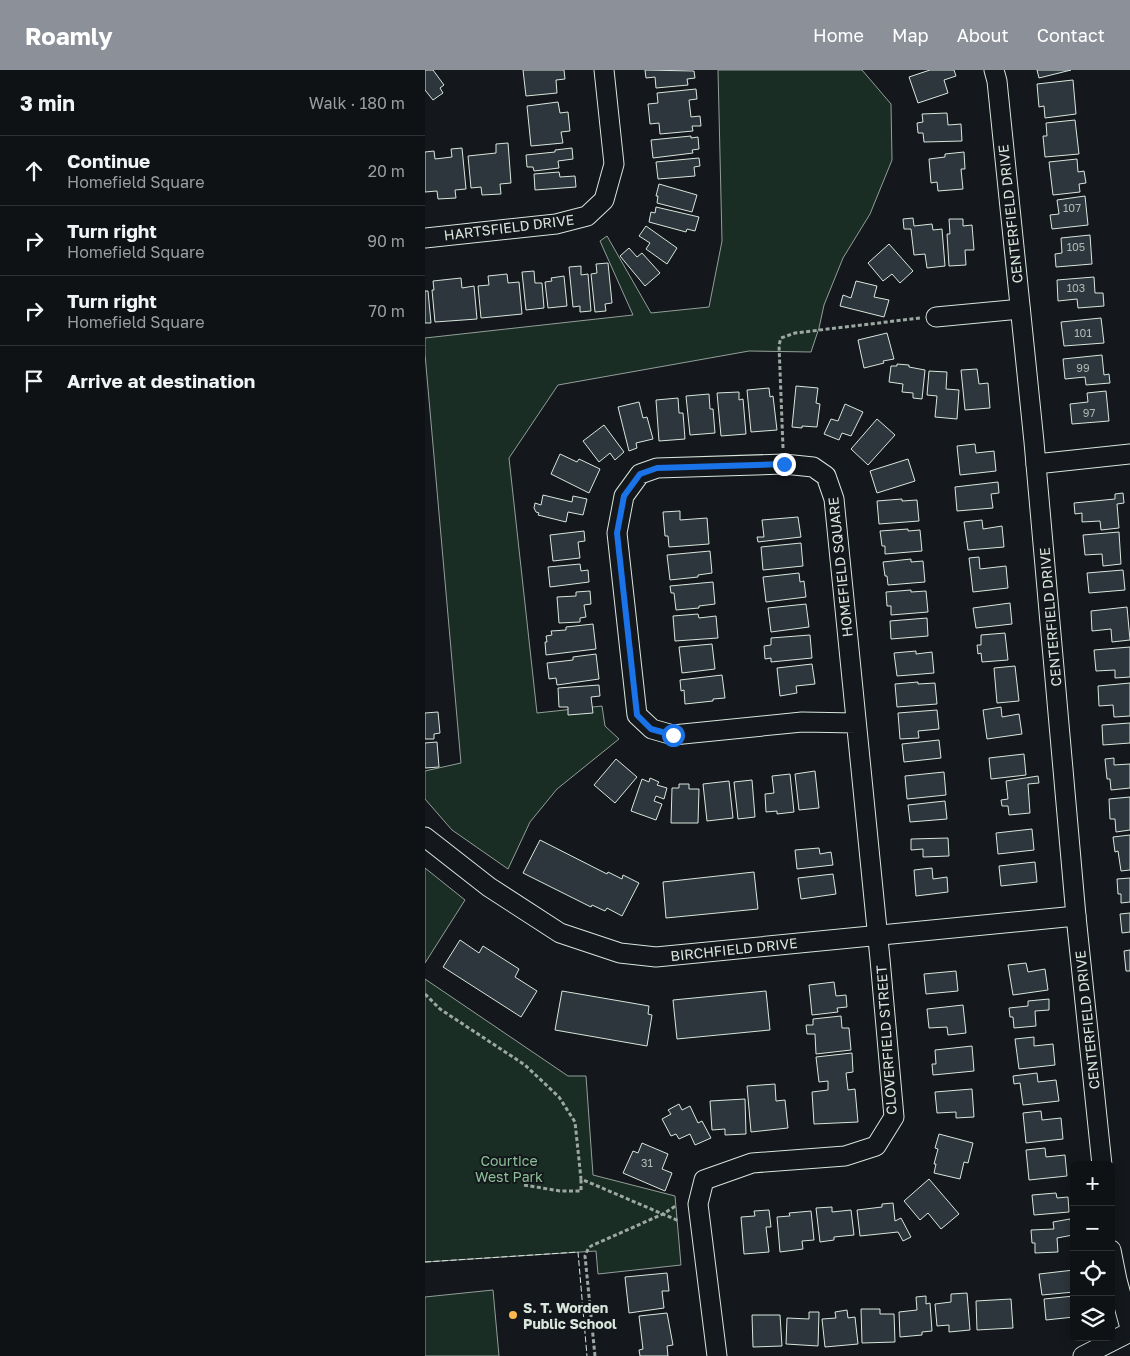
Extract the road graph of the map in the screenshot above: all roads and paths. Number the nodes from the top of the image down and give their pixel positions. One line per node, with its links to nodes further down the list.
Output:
1 (604, 70): 3 (street, HARTSFIELD DRIVE)
2 (994, 70): 4 (street, CENTERFIELD DRIVE)
3 (425, 238)
4 (1020, 309): 5 (street); 8 (street, CENTERFIELD DRIVE)
5 (935, 317): 7 (path)
6 (1130, 454): 8 (street)
7 (784, 464): 9 (street, HOMEFIELD SQUARE); 9 (street, HOMEFIELD SQUARE)
8 (1036, 464): 11 (street, CENTERFIELD DRIVE)
9 (856, 723): 12 (street, HOMEFIELD SQUARE)
10 (425, 837): 12 (street, BIRCHFIELD DRIVE)
11 (1076, 916): 12 (street, BIRCHFIELD DRIVE); 14 (street, CENTERFIELD DRIVE)
12 (878, 935): 24 (street, CLOVERFIELD STREET)
13 (425, 994): 15 (path)
14 (1102, 1161)
15 (581, 1179): 16 (path); 18 (path)
16 (525, 1186)
17 (677, 1205): 18 (path)
18 (663, 1214): 19 (path); 23 (path)
19 (679, 1221)
20 (1111, 1251): 21 (street)
21 (1130, 1328)
22 (1130, 1332): 25 (street)
23 (595, 1356)
24 (717, 1356)
25 (1083, 1356)

